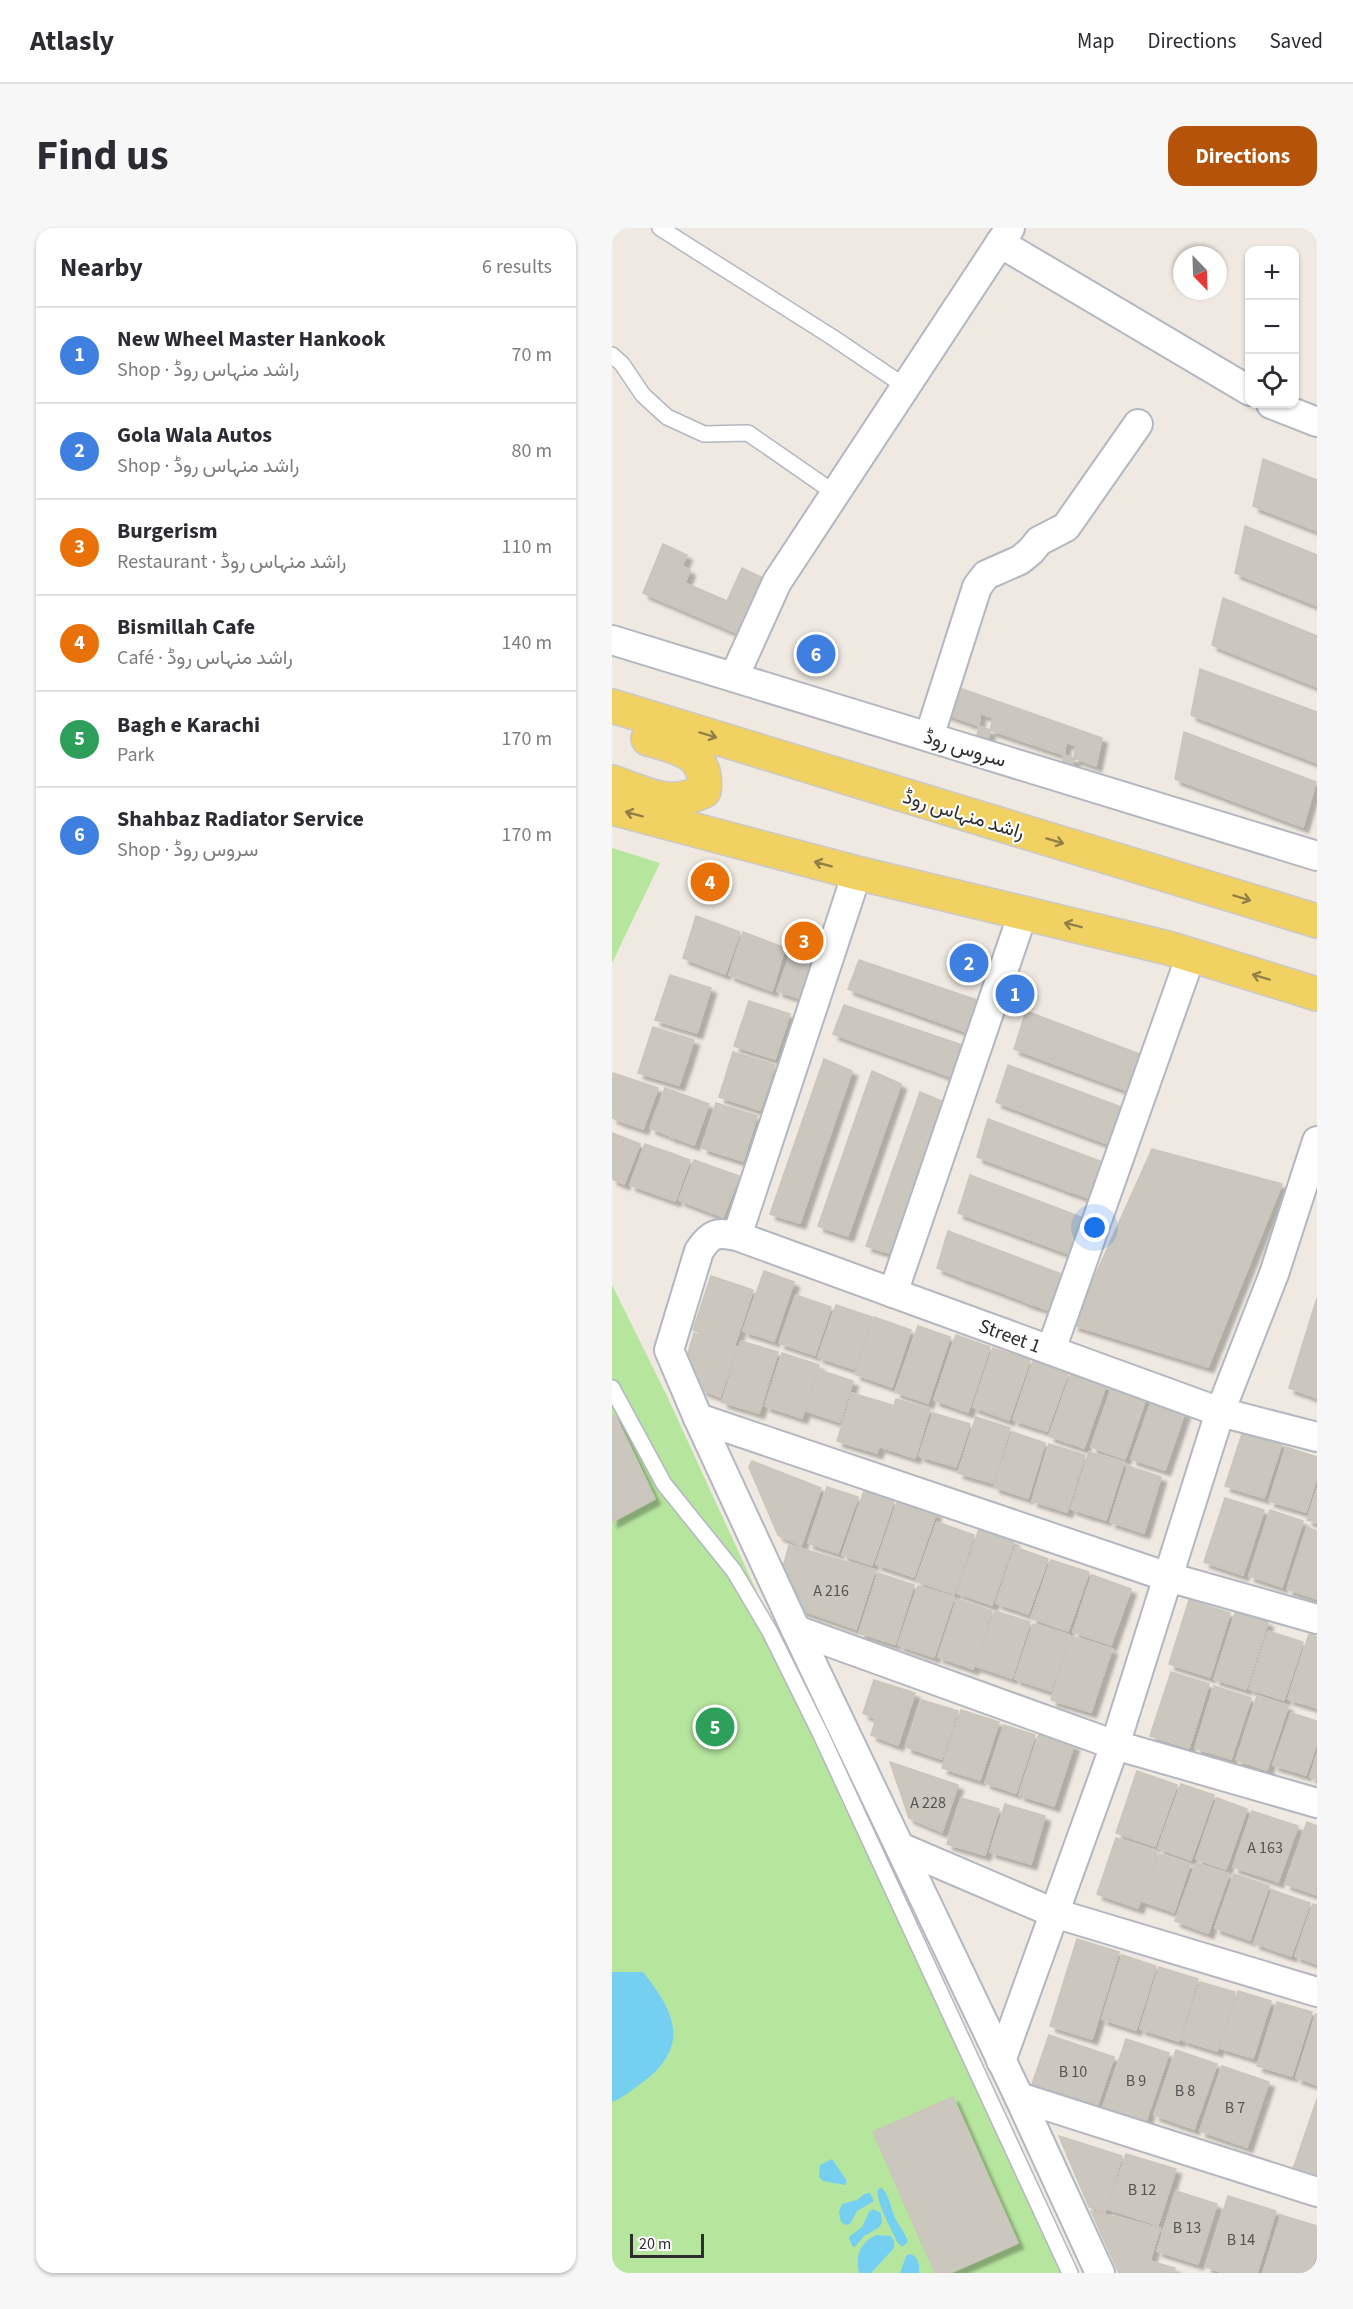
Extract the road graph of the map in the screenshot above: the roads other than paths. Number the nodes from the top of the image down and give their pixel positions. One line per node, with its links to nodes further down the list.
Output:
1 (660, 228): 4 (lane)
2 (1005, 236): 4 (street); 5 (street)
3 (612, 355): 9 (lane)
4 (906, 387): 9 (street)
5 (1245, 388)
6 (1284, 408): 7 (street)
7 (1316, 418)
8 (1138, 424): 14 (street)
9 (836, 494): 11 (street)
10 (612, 640): 11 (street, سروس روڈ)
11 (734, 677): 14 (street, سروس روڈ)
12 (612, 706): 20 (main road, راشد منہاس روڈ, one-way to 20)
13 (612, 729): 15 (main road)
14 (929, 737): 17 (street, سروس روڈ)
15 (612, 782)
16 (612, 808): 18 (main road, one-way to 16)
17 (1317, 856)
18 (857, 873): 19 (main road); 24 (street)
19 (1023, 913): 21 (main road, one-way to 19); 25 (street)
20 (1317, 921)
21 (1191, 956): 22 (main road, one-way to 21); 26 (street)
22 (1317, 994)
23 (1317, 1141): 28 (street)
24 (736, 1236): 25 (street, Street 1); 29 (street, Street 1)
25 (893, 1293): 26 (street, Street 1)
26 (1051, 1350): 28 (street, Street 1)
27 (612, 1388): 42 (lane)
28 (1220, 1412): 30 (street, Street 1); 31 (street)
29 (698, 1418): 31 (street); 33 (street)
30 (1317, 1437)
31 (1168, 1577): 32 (street); 34 (street)
32 (1317, 1619)
33 (796, 1630): 34 (street); 36 (street)
34 (1115, 1745): 35 (street); 37 (street)
35 (1317, 1803)
36 (900, 1847): 37 (street); 39 (street)
37 (1054, 1913): 38 (street); 39 (street)
38 (1317, 1992)
39 (1001, 2061): 40 (street)
40 (1019, 2097): 41 (street); 43 (street)
41 (1317, 2192)
42 (1070, 2273)
43 (1100, 2273)

